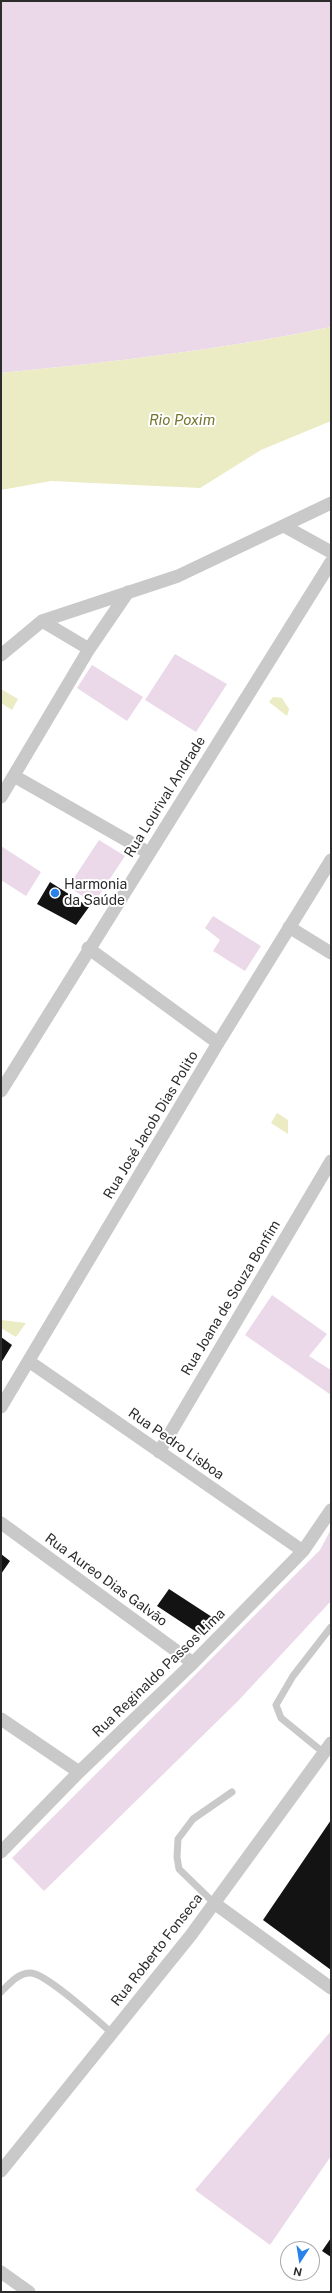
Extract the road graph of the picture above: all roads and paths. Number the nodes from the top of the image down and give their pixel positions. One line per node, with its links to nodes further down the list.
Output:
1 (331, 503): 2 (street)
2 (284, 526): 3 (street); 5 (street)
3 (331, 552)
4 (331, 562): 11 (street, Rua Lourival Andrade)
5 (128, 592): 6 (street); 7 (street)
6 (42, 621): 7 (street); 8 (street)
7 (89, 649): 9 (street)
8 (1, 655)
9 (14, 776): 10 (street); 11 (street)
10 (1, 796)
11 (149, 853): 14 (street, Rua Lourival Andrade)
12 (331, 860): 13 (street, Rua José Jacob Dias Polito)
13 (290, 927): 15 (street); 16 (street, Rua José Jacob Dias Polito)
14 (88, 948): 16 (street); 17 (street, Rua Lourival Andrade)
15 (331, 953)
16 (218, 1043): 19 (street, Rua José Jacob Dias Polito)
17 (1, 1091)
18 (331, 1161): 21 (street, Rua Joana de Souza Bonfim)
19 (30, 1362): 20 (street, Rua José Jacob Dias Polito); 21 (street, Rua Pedro Lisboa)
20 (1, 1407)
21 (159, 1452): 24 (street, Rua Pedro Lisboa)
22 (331, 1510): 24 (street, Rua Reginaldo Passos Lima)
23 (1, 1524): 26 (street, Rua Aureo Dias Galvão)
24 (303, 1552): 26 (street, Rua Reginaldo Passos Lima)
25 (331, 1627): 28 (lane)
26 (193, 1663): 29 (street, Rua Reginaldo Passos Lima)
27 (1, 1719): 29 (street)
28 (327, 1748): 32 (street, Rua Roberto Fonseca)
29 (79, 1772): 31 (street, Rua Reginaldo Passos Lima)
30 (232, 1792): 32 (lane)
31 (1, 1852)
32 (214, 1903): 33 (street); 35 (street, Rua Roberto Fonseca)
33 (331, 1988)
34 (1, 1992): 35 (lane)
35 (112, 2033): 36 (street, Rua Roberto Fonseca)
36 (1, 2171)
37 (1, 2272): 38 (street)
38 (29, 2292)

